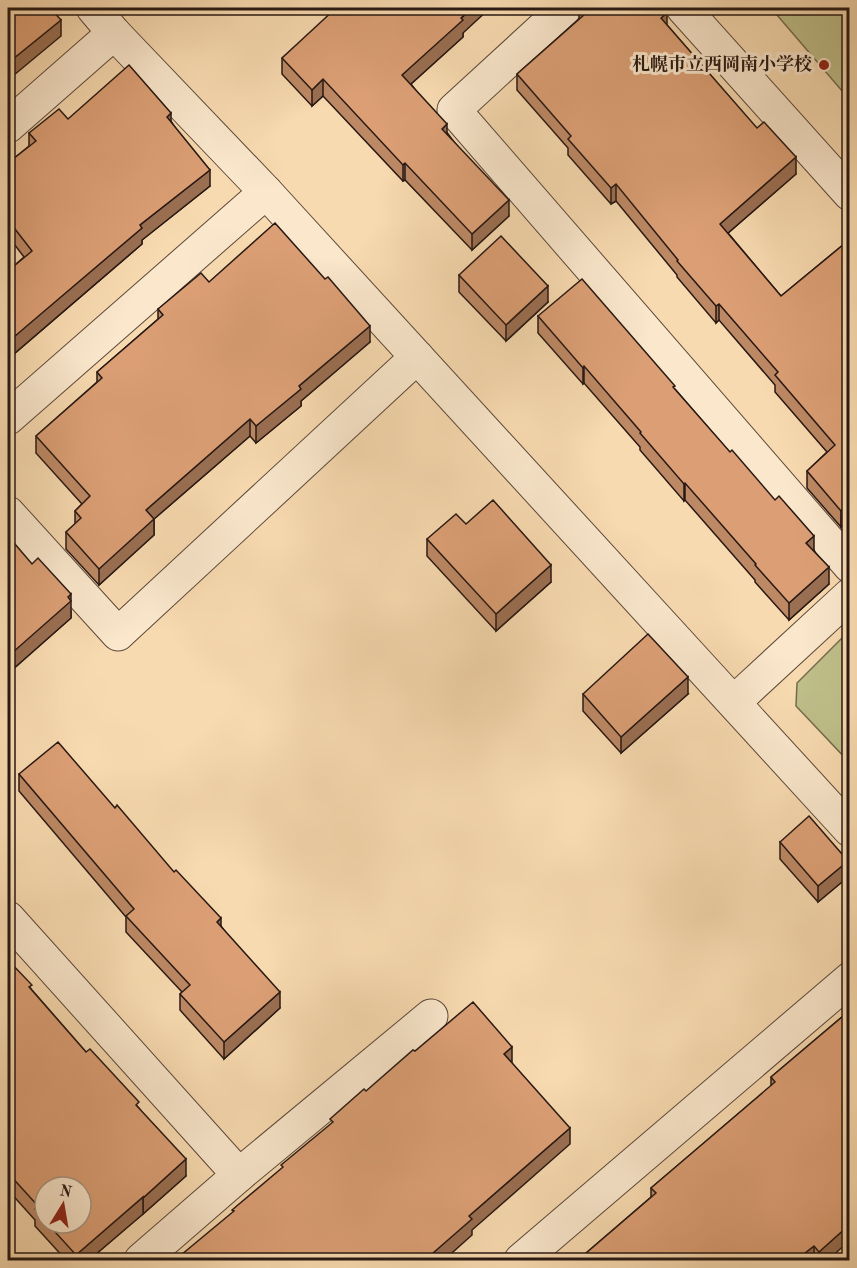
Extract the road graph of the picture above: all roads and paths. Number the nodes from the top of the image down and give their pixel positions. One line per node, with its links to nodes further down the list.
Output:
1 (93, 8): 4 (street)
2 (564, 8): 11 (street)
3 (683, 8): 7 (street)
4 (114, 33): 5 (street); 6 (street)
5 (8, 126)
6 (266, 192): 8 (street); 9 (street)
7 (849, 194)
8 (417, 357): 10 (street); 13 (street)
9 (8, 418)
10 (8, 513)
11 (849, 566)
12 (849, 595): 13 (street)
13 (734, 702): 14 (street)
14 (849, 830)
15 (8, 918): 18 (street)
16 (849, 979): 20 (street)
17 (431, 1016): 18 (street)
18 (239, 1175): 19 (street)
19 (141, 1260)
20 (521, 1260)

